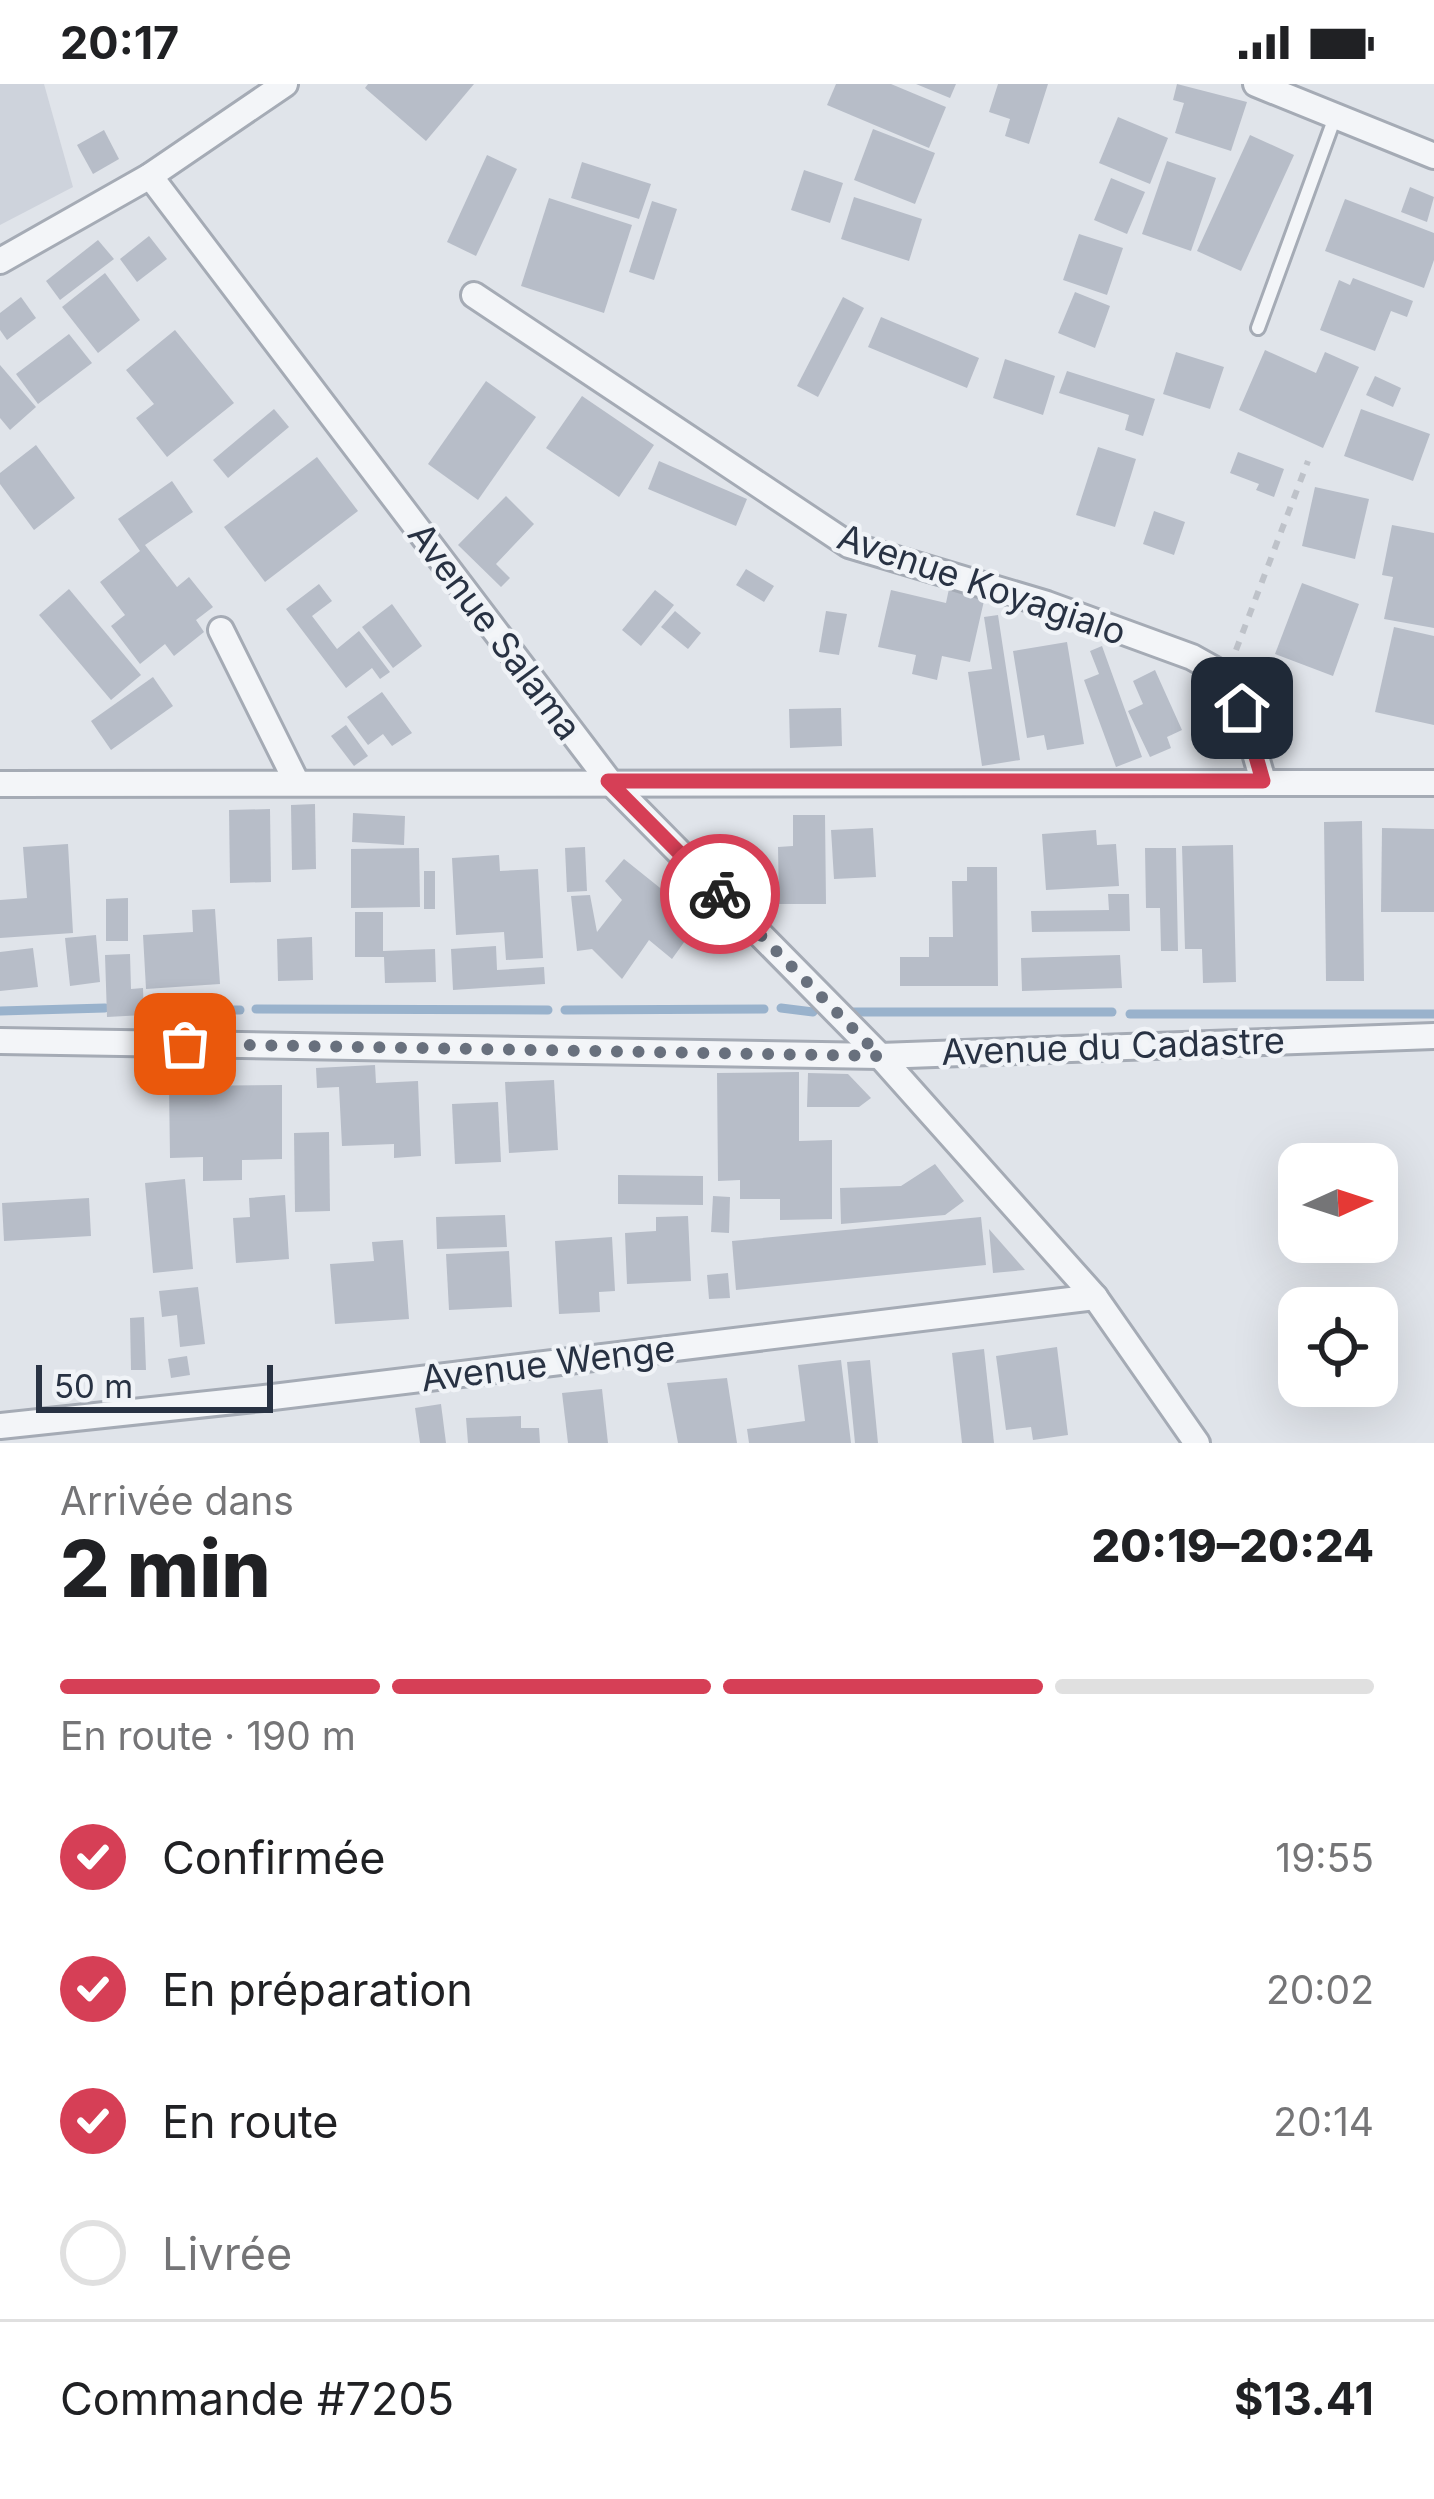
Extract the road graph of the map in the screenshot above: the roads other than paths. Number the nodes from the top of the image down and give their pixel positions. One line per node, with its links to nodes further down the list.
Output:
1 (285, 84): 5 (street)
2 (1256, 84): 3 (street)
3 (1335, 117): 4 (street); 8 (lane)
4 (1434, 156)
5 (150, 176): 6 (street); 10 (street, Avenue Salama)
6 (0, 261)
7 (474, 295): 11 (street, Avenue Koyagialo)
8 (1258, 328)
9 (221, 630): 12 (street)
10 (608, 781): 11 (street); 12 (street); 17 (street, Avenue Salama)
11 (1263, 781): 13 (street)
12 (297, 782): 14 (street)
13 (1434, 783)
14 (0, 784)
15 (1434, 1036): 17 (street, Avenue du Cadastre)
16 (0, 1041): 17 (street, Avenue du Cadastre)
17 (880, 1056): 18 (street, Avenue Salama)
18 (1095, 1297): 19 (street, Avenue Wenge); 20 (street, Avenue Salama)
19 (0, 1426)
20 (1197, 1443)

